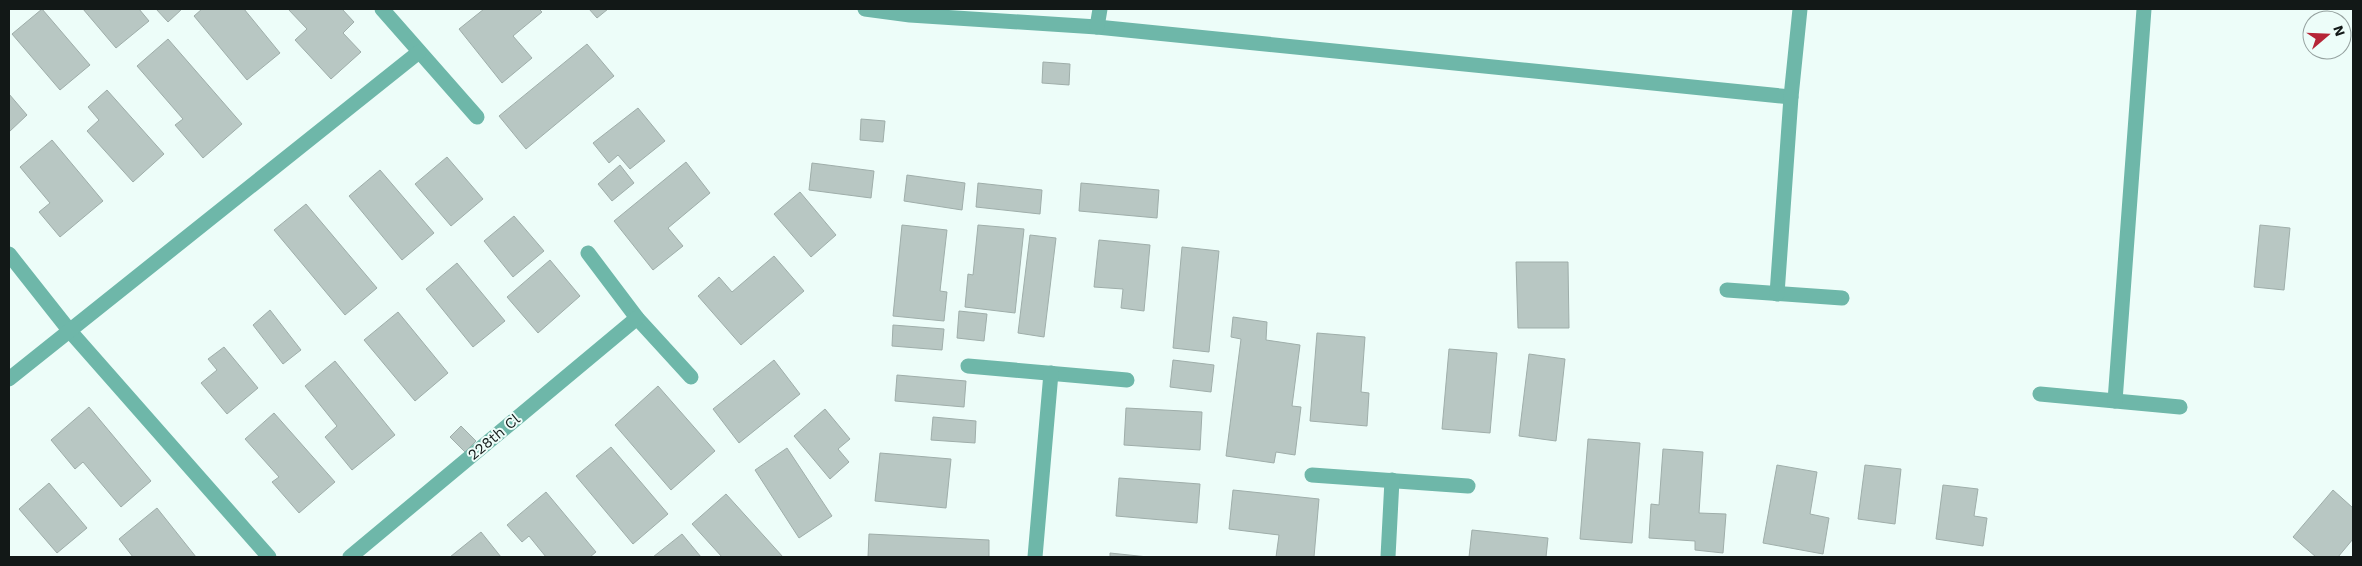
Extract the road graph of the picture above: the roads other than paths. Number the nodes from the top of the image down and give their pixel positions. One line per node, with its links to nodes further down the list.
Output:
1 (382, 9): 7 (street)
2 (865, 9): 6 (street)
3 (1100, 9): 6 (street)
4 (1800, 9): 8 (street)
5 (2144, 9): 23 (street)
6 (1097, 27): 8 (street)
7 (420, 52): 9 (street); 16 (street)
8 (1791, 97): 13 (street)
9 (477, 117)
10 (588, 253): 15 (street)
11 (9, 254): 16 (street)
12 (1728, 290): 13 (street)
13 (1777, 294): 14 (street)
14 (1842, 298)
15 (638, 318): 19 (street); 29 (street, 228th Cl)
16 (69, 330): 20 (street); 28 (street)
17 (968, 366): 18 (street)
18 (1050, 373): 21 (street); 30 (street)
19 (691, 377)
20 (9, 379)
21 (1127, 380)
22 (2040, 394): 23 (street)
23 (2116, 401): 24 (street)
24 (2180, 407)
25 (1312, 475): 26 (street)
26 (1392, 480): 27 (street); 31 (street)
27 (1468, 486)
28 (269, 557)
29 (350, 557)
30 (1035, 557)
31 (1388, 557)

